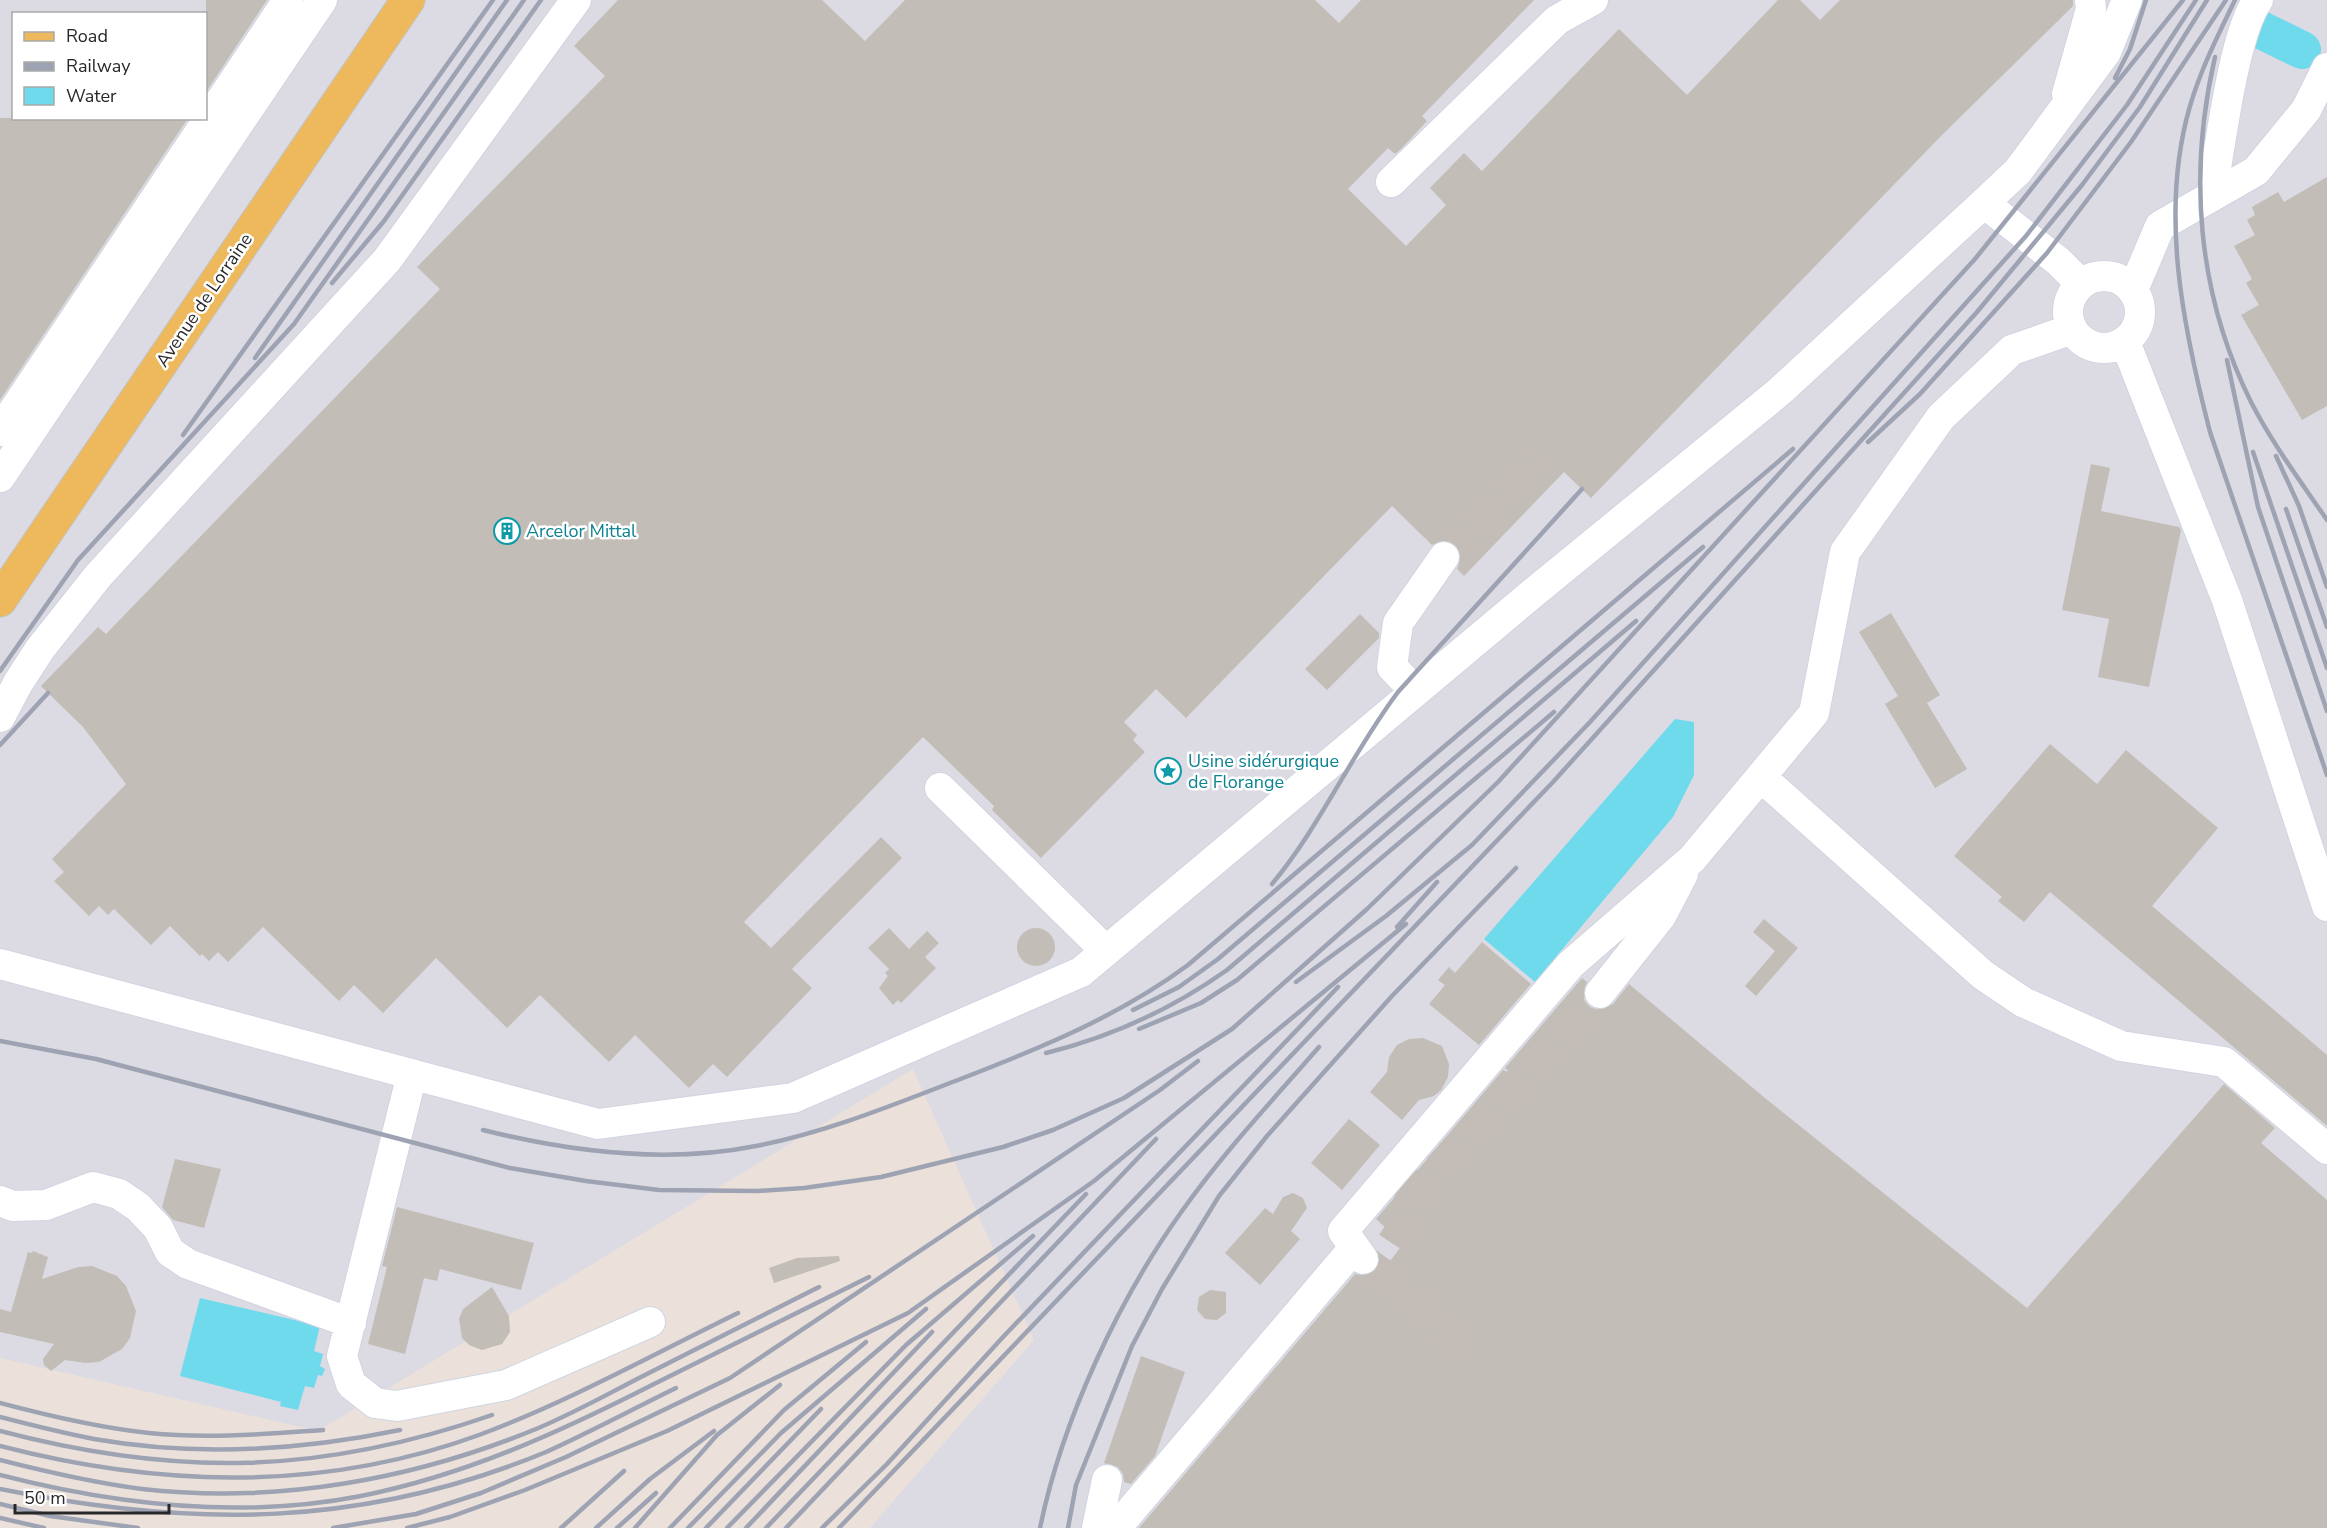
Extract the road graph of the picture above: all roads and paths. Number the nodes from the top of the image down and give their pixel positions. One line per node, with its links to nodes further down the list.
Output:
1 (288, 0): 18 (lane)
2 (322, 0): 19 (lane)
3 (408, 0): 21 (main road, Avenue de Lorraine)
4 (576, 0): 23 (lane)
5 (1593, 0): 11 (lane)
6 (2090, 0): 10 (lane)
7 (2127, 0): 10 (lane)
8 (2258, 0): 12 (lane)
9 (2327, 68): 12 (lane)
10 (2062, 111): 13 (lane)
11 (1391, 182)
12 (2211, 197): 15 (lane)
13 (1984, 203): 14 (lane); 22 (lane)
14 (2081, 284): 15 (lane); 16 (lane)
15 (2133, 290): 17 (lane)
16 (2072, 329): 17 (lane); 24 (lane)
17 (2125, 342): 27 (lane)
18 (0, 431)
19 (0, 477)
20 (1444, 557): 22 (lane)
21 (0, 600)
22 (1415, 691): 28 (lane)
23 (0, 717)
24 (1761, 777): 26 (lane); 32 (lane)
25 (940, 788): 28 (lane)
26 (1692, 859): 30 (lane); 38 (lane)
27 (2327, 906)
28 (1106, 951): 31 (lane)
29 (0, 964): 31 (lane)
30 (1600, 993)
31 (412, 1074): 35 (lane)
32 (2327, 1149)
33 (0, 1201): 35 (lane)
34 (650, 1322): 35 (lane)
35 (351, 1323)
36 (1107, 1480): 37 (lane)
37 (1097, 1528)
38 (1116, 1528)

